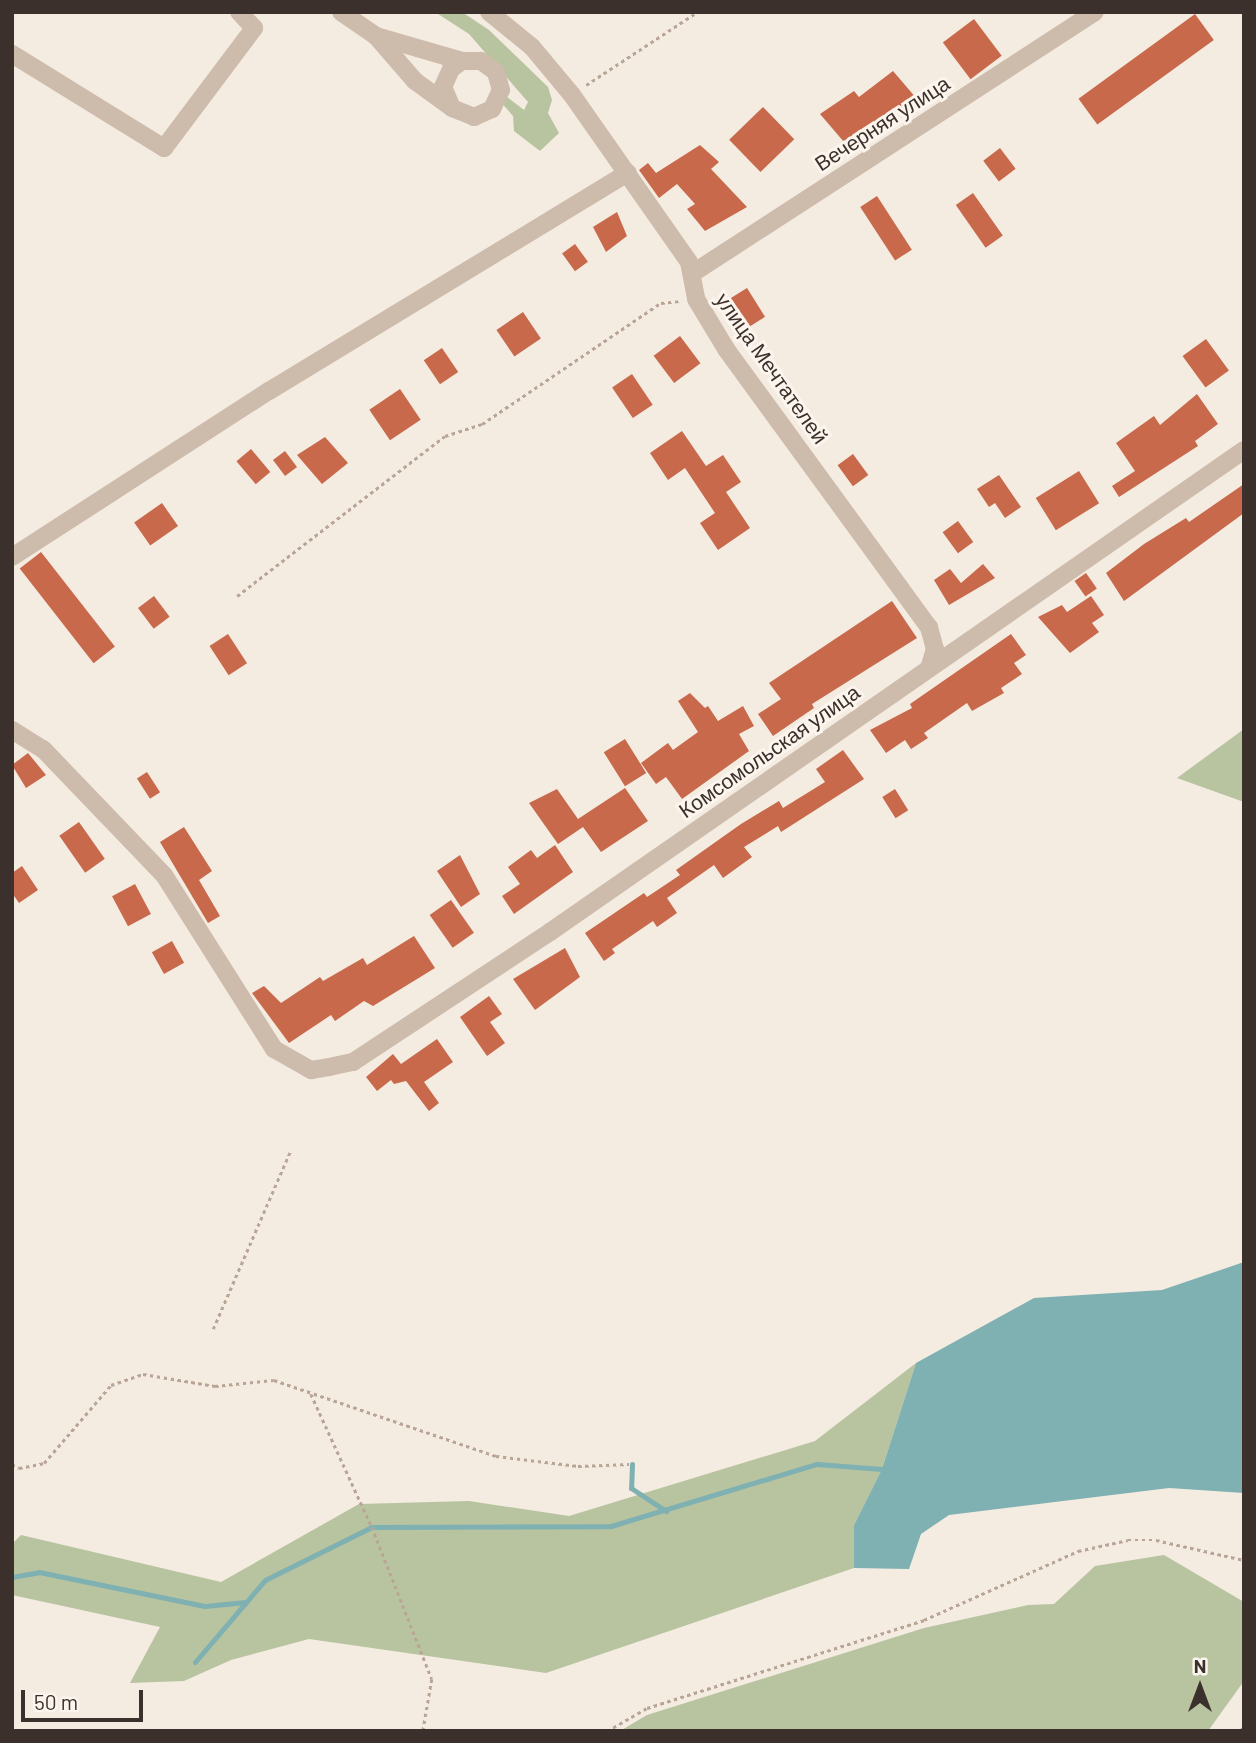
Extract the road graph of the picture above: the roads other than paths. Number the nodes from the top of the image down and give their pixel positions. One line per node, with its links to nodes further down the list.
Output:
1 (239, 12): 6 (street)
2 (341, 12): 5 (street)
3 (489, 12): 9 (street, улица Мечтателей)
4 (1095, 12): 10 (street, Вечерняя улица)
5 (376, 36): 7 (street); 8 (street)
6 (12, 54)
7 (462, 61): 8 (street); 8 (street)
8 (452, 108)
9 (628, 173): 10 (street, улица Мечтателей); 12 (street)
10 (693, 273): 13 (street, улица Мечтателей)
11 (1244, 450): 14 (street, Комсомольская улица)
12 (12, 557)
13 (929, 627): 14 (street); 15 (street)
14 (970, 637): 15 (street, Комсомольская улица)
15 (930, 665): 16 (street, Комсомольская улица)
16 (12, 730)

